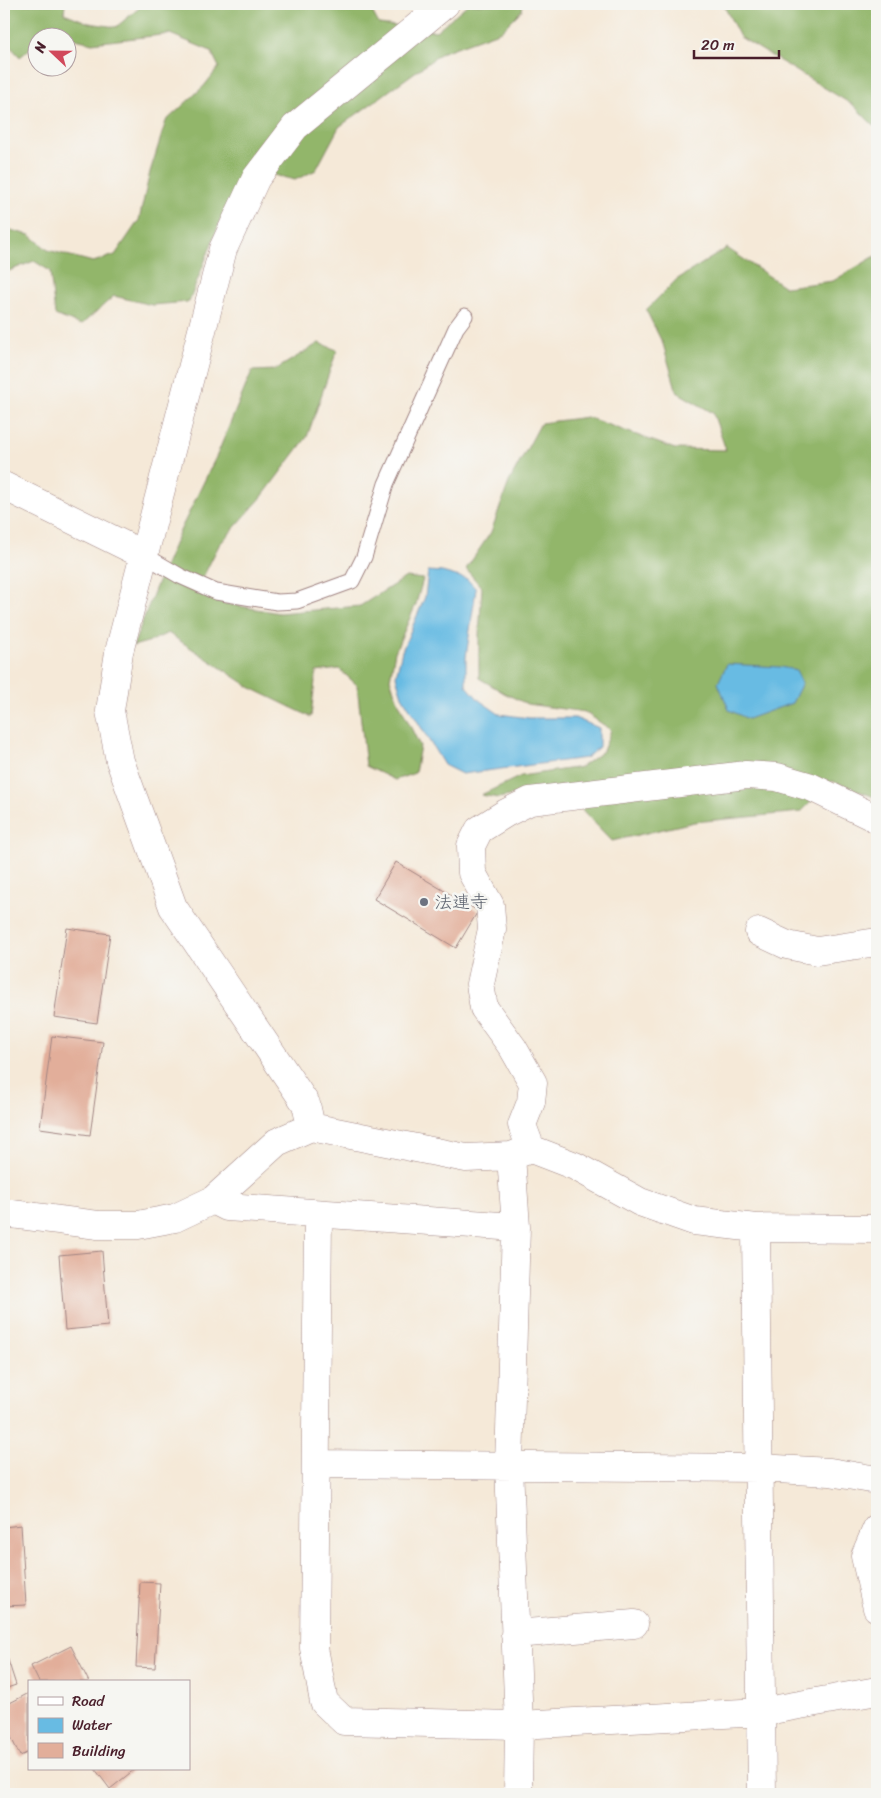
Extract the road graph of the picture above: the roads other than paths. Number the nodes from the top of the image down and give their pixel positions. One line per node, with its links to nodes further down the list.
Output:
1 (445, 4): 4 (street)
2 (465, 316): 4 (lane)
3 (4, 486): 4 (street)
4 (144, 555): 8 (street)
5 (877, 819): 9 (street)
6 (759, 932): 7 (street)
7 (877, 942)
8 (312, 1127): 9 (street); 10 (street)
9 (521, 1153): 13 (street); 14 (street)
10 (213, 1200): 11 (street); 12 (street)
11 (4, 1213)
12 (318, 1215): 13 (street); 16 (street)
13 (516, 1227): 17 (street)
14 (756, 1228): 15 (street); 18 (street)
15 (877, 1229)
16 (316, 1464): 17 (street); 26 (street)
17 (509, 1465): 18 (street); 23 (street)
18 (759, 1468): 19 (street); 25 (street)
19 (877, 1480)
20 (877, 1528): 21 (street)
21 (877, 1608)
22 (634, 1624): 23 (street)
23 (515, 1634): 26 (street)
24 (877, 1691): 25 (street)
25 (762, 1712): 26 (street); 28 (street)
26 (519, 1725): 27 (street)
27 (518, 1794)
28 (762, 1794)

